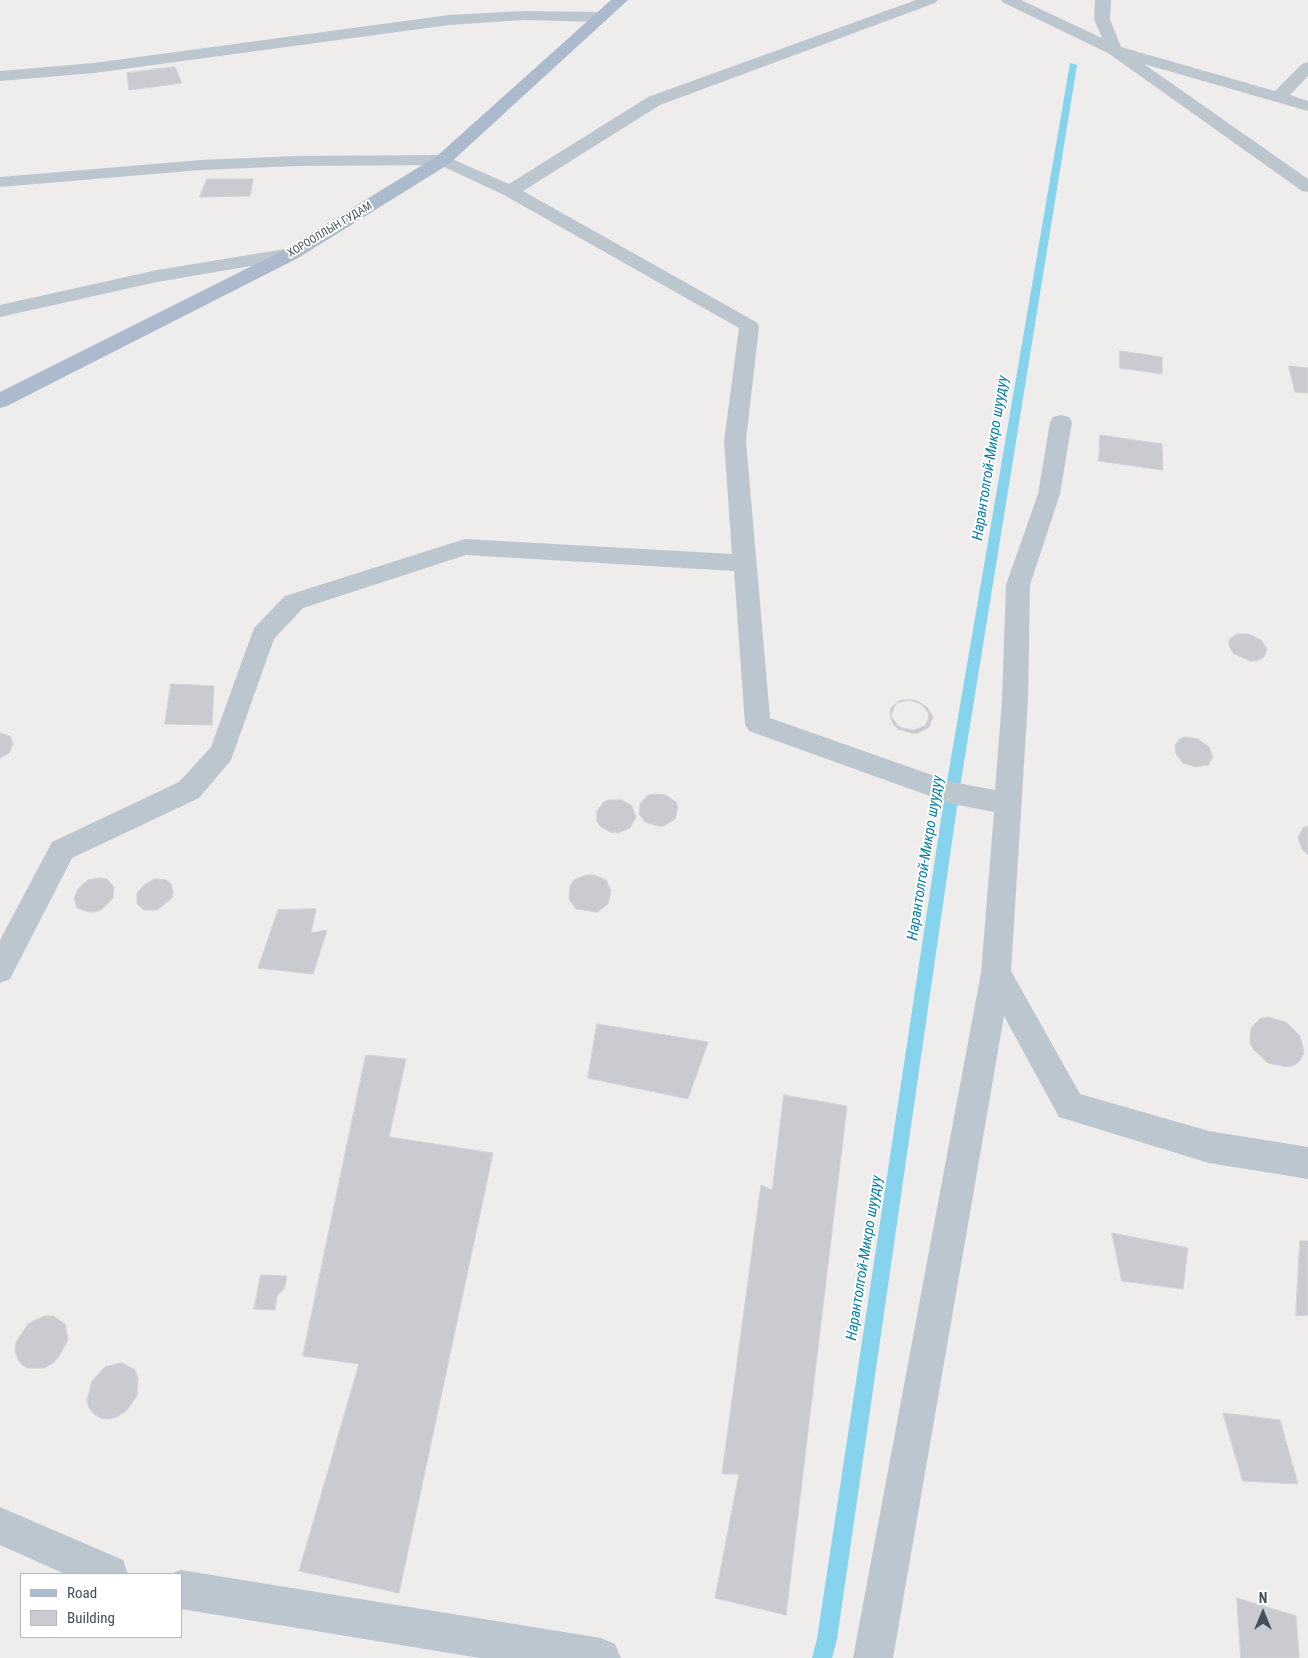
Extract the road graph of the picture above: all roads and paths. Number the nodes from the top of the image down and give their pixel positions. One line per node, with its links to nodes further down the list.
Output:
1 (620, 0): 5 (main road, ХОРООЛЛЫН ГУДАМ)
2 (930, 0): 14 (street)
3 (1009, 0): 6 (street)
4 (1103, 0): 6 (street)
5 (601, 17): 8 (street); 11 (main road, ХОРООЛЛЫН ГУДАМ)
6 (1114, 50): 9 (street); 13 (street)
7 (1308, 67): 9 (street)
8 (0, 76)
9 (1278, 98): 10 (street)
10 (1308, 106)
11 (443, 160): 12 (street); 14 (street); 15 (main road, ХОРООЛЛЫН ГУДАМ)
12 (0, 182)
13 (1308, 186)
14 (510, 191): 19 (street)
15 (291, 254): 16 (street); 17 (main road, ХОРООЛЛЫН ГУДАМ)
16 (0, 312)
17 (0, 400)
18 (1061, 422): 20 (street)
19 (744, 563): 20 (street); 21 (street)
20 (1008, 804): 22 (street)
21 (0, 969)
22 (996, 973): 23 (street); 28 (street)
23 (1308, 1163)
24 (0, 1526): 25 (street)
25 (108, 1573)
26 (182, 1589): 27 (street)
27 (602, 1658)
28 (873, 1658)

